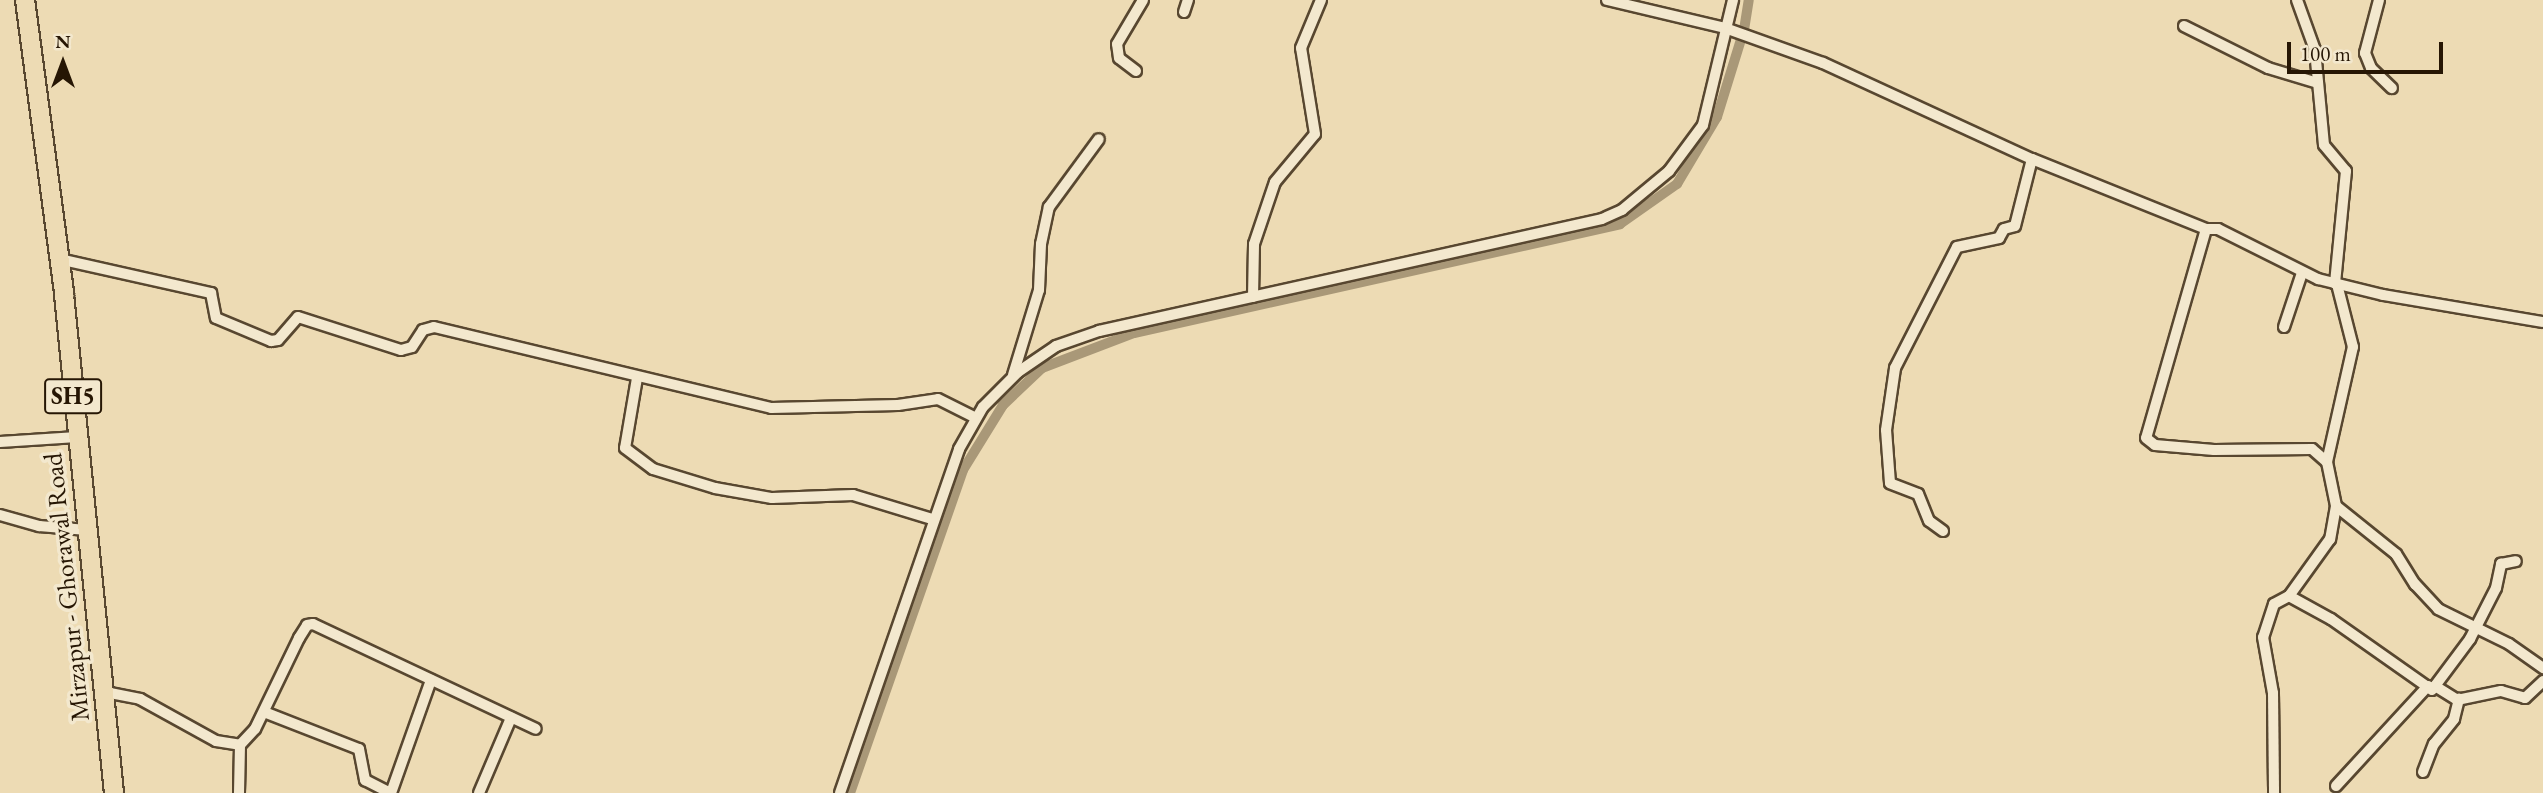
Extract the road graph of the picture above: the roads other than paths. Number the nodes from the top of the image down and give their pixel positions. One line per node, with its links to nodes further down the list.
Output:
1 (25, 0): 18 (main road, Mirzapur - Ghorawal Road / SH5)
2 (1143, 0): 12 (street)
3 (1188, 0): 9 (street)
4 (1321, 0): 21 (street)
5 (1607, 0): 11 (street)
6 (1733, 0): 11 (street)
7 (2297, 0): 13 (street)
8 (2379, 0): 14 (street)
9 (1184, 12)
10 (2183, 26): 13 (street)
11 (1730, 30): 16 (street); 21 (street)
12 (1136, 71)
13 (2318, 83): 20 (street)
14 (2392, 88)
15 (1099, 139): 25 (street)
16 (2032, 159): 17 (street); 34 (street)
17 (2206, 229): 19 (street); 29 (street)
18 (59, 258): 24 (street); 27 (main road, Mirzapur - Ghorawal Road / SH5)
19 (2302, 273): 20 (street); 23 (street)
20 (2336, 283): 22 (street); 29 (street)
21 (1253, 297): 25 (street)
22 (2543, 322)
23 (2284, 327)
24 (637, 378): 26 (street); 32 (street)
25 (1012, 378): 26 (street)
26 (976, 418): 32 (street)
27 (77, 437): 28 (street); 33 (main road, Mirzapur - Ghorawal Road / SH5)
28 (0, 442)
29 (2328, 462): 30 (street)
30 (2336, 506): 36 (street); 37 (street)
31 (0, 515): 33 (street)
32 (932, 519): 54 (street)
33 (87, 530): 42 (main road, Mirzapur - Ghorawal Road / SH5)
34 (1943, 531)
35 (2516, 561): 37 (street)
36 (2289, 596): 41 (street); 55 (street)
37 (2473, 626): 38 (street); 41 (street)
38 (2543, 668)
39 (431, 680): 44 (street); 45 (street); 52 (street)
40 (2543, 681): 43 (street)
41 (2432, 686): 43 (street); 49 (street)
42 (105, 692): 47 (street); 50 (main road, Mirzapur - Ghorawal Road / SH5)
43 (2459, 699): 48 (street)
44 (264, 712): 47 (street); 52 (street)
45 (511, 718): 46 (street); 53 (street)
46 (536, 729)
47 (240, 745): 51 (street)
48 (2423, 772)
49 (2336, 786)
50 (114, 793)
51 (239, 793)
52 (390, 793)
53 (479, 793)
54 (840, 793)
55 (2274, 793)

